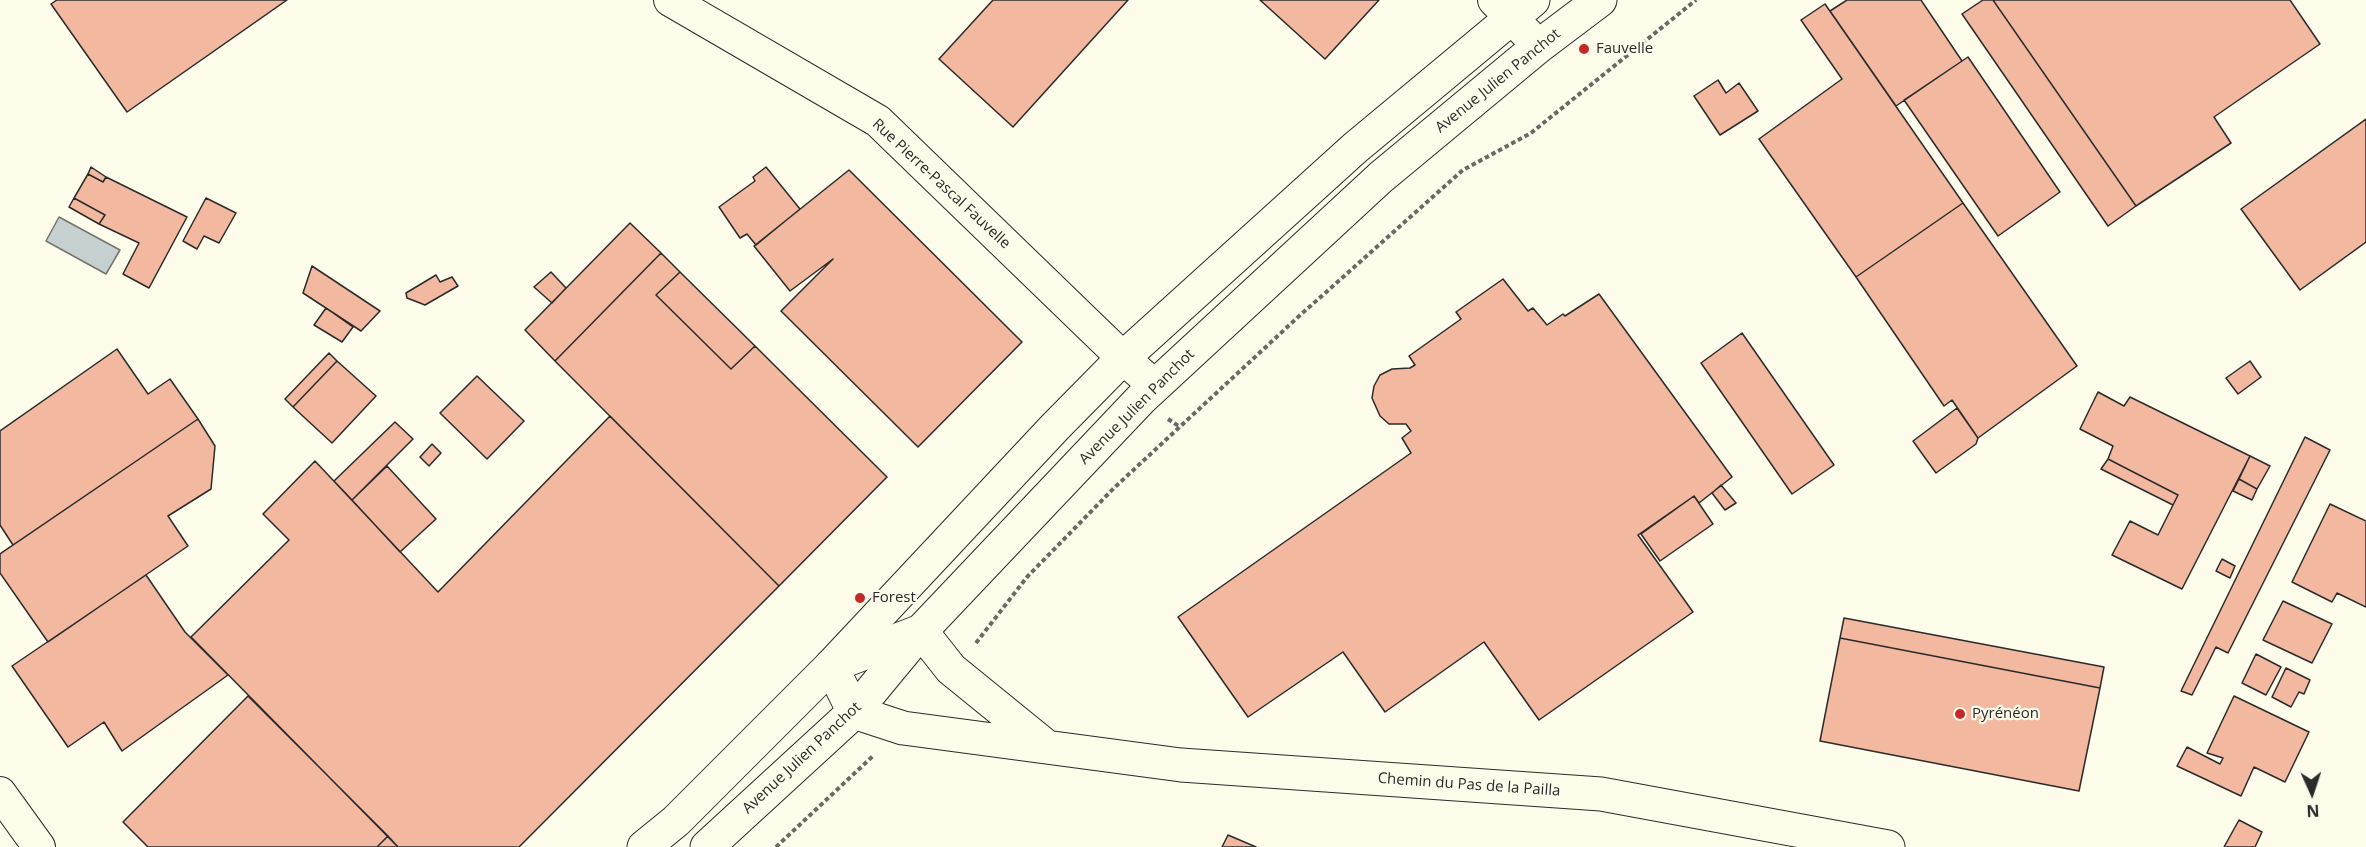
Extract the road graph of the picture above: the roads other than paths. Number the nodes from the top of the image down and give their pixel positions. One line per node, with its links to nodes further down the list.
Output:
1 (670, 0): 5 (street, Rue Pierre-Pascal Fauvelle)
2 (1600, 0): 4 (main road, Avenue Julien Panchot)
3 (1512, 6): 4 (street); 5 (main road)
4 (1539, 46): 6 (main road, Avenue Julien Panchot)
5 (1123, 358): 6 (street, Rue Pierre-Pascal Fauvelle); 8 (main road)
6 (1155, 386): 7 (main road, Avenue Julien Panchot)
7 (921, 632): 8 (main road); 9 (main road, Avenue Julien Panchot); 10 (main road)
8 (831, 666): 9 (main road); 13 (main road)
9 (854, 712): 10 (main road, Chemin du Pas de la Pailla); 14 (main road, Avenue Julien Panchot)
10 (1047, 747): 15 (main road, Chemin du Pas de la Pailla)
11 (0, 793): 12 (street)
12 (39, 847)
13 (644, 847)
14 (707, 847)
15 (1888, 847)

